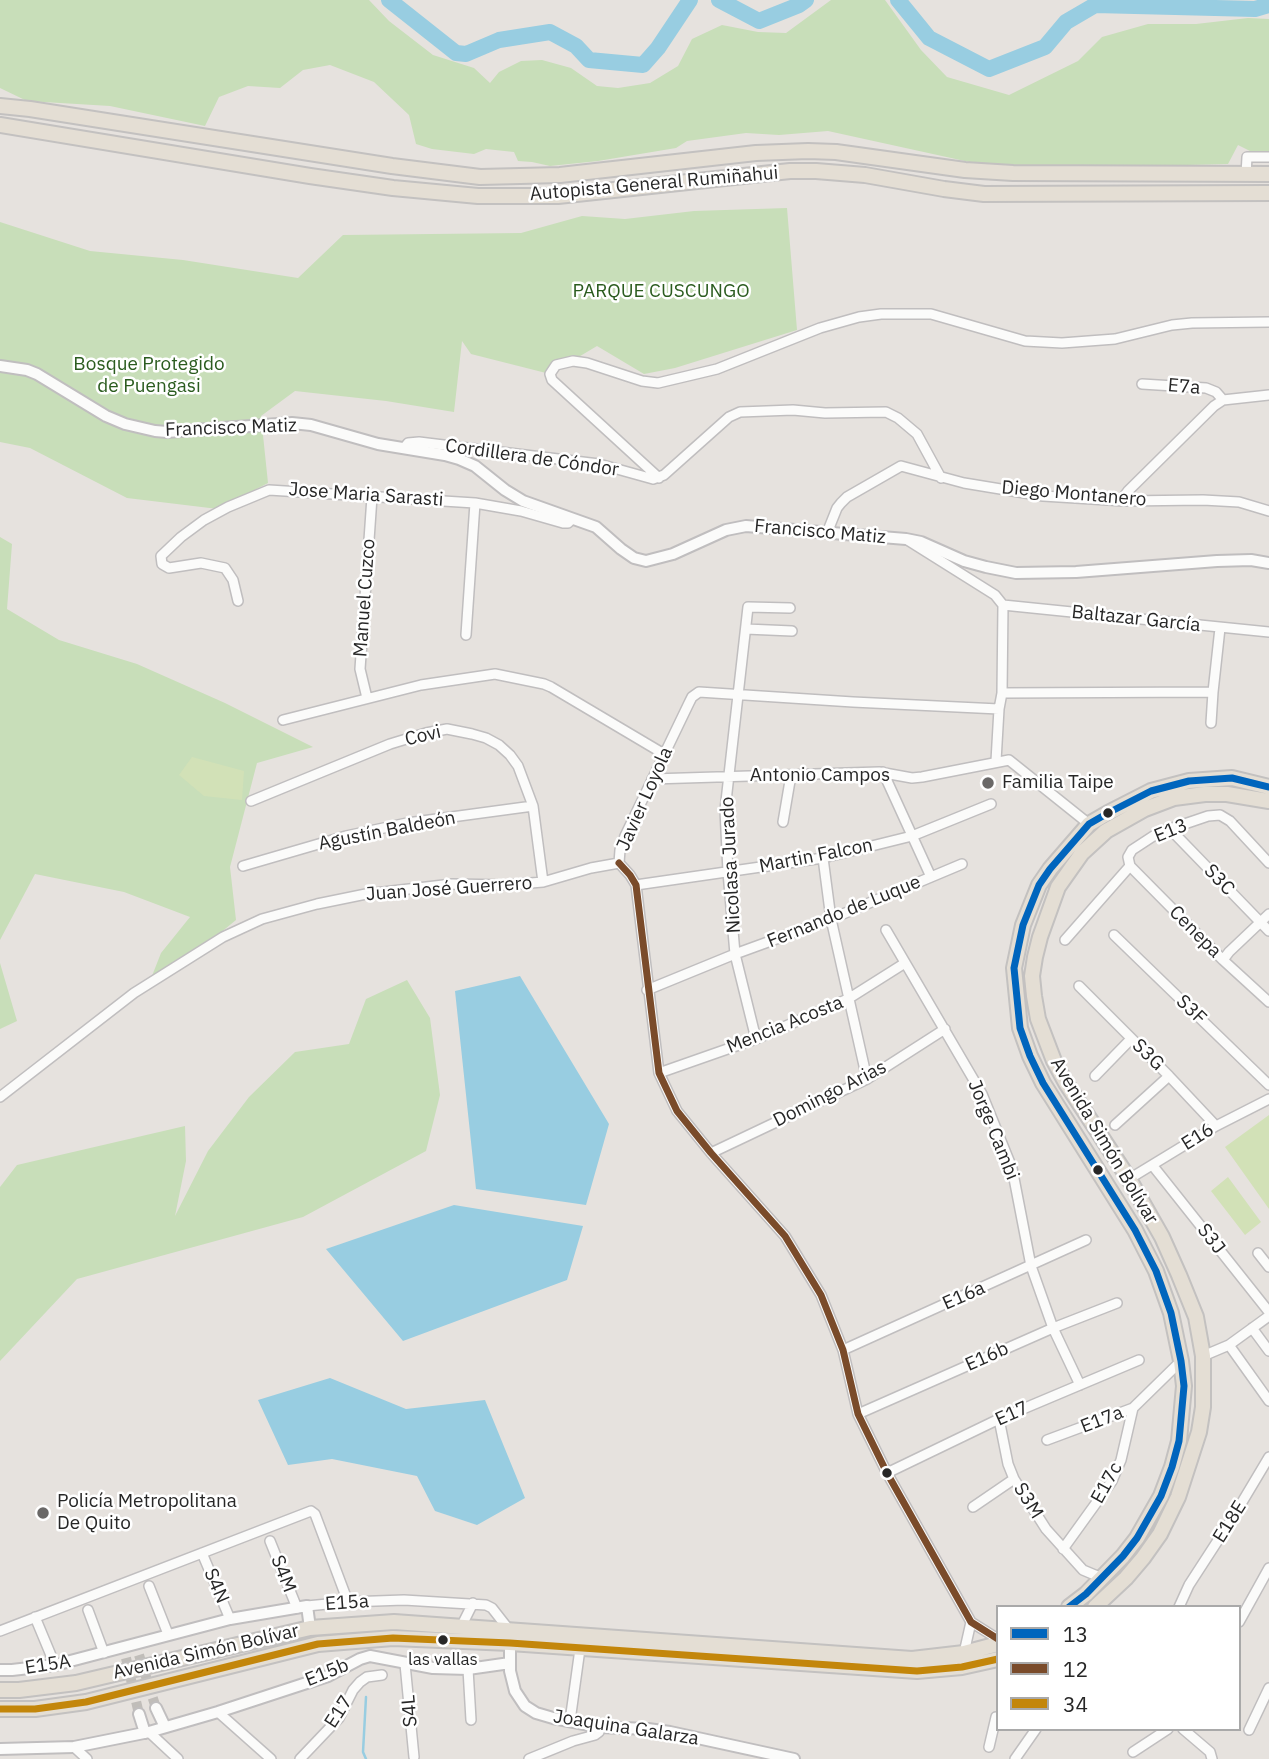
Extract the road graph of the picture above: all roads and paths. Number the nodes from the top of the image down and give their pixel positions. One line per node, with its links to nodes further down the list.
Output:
1 (0, 100): 3 (highway)
2 (0, 106): 3 (highway, Autopista General Rumiñahui)
3 (30, 109): 7 (highway, Autopista General Rumiñahui)
4 (0, 125): 8 (highway, Autopista General Rumiñahui)
5 (1269, 157): 7 (street)
6 (1269, 174): 7 (highway, Autopista General Rumiñahui)
7 (1246, 175)
8 (1269, 194)
9 (1269, 322): 15 (street)
10 (0, 366): 14 (street, Francisco Matiz)
11 (1142, 384): 13 (street, E7a)
12 (1269, 395): 13 (street)
13 (1223, 400): 18 (street)
14 (404, 448): 15 (street, Cordillera de Cóndor); 21 (street, Francisco Matiz)
15 (659, 478): 16 (street)
16 (941, 478): 18 (street, Diego Montanero); 22 (street, Diego Montanero)
17 (372, 497): 19 (street, Jose Maria Sarasti); 25 (street, Jose Maria Sarasti); 36 (street, Manuel Cuzco)
18 (1124, 500): 20 (street, Diego Montanero)
19 (475, 503): 21 (street, Jose Maria Sarasti); 32 (street)
20 (1269, 511)
21 (572, 519): 22 (street, Francisco Matiz)
22 (827, 533): 23 (street, Francisco Matiz)
23 (906, 539): 24 (street, Francisco Matiz); 26 (street)
24 (1269, 562)
25 (238, 601)
26 (1003, 605): 28 (street, Baltazar García); 34 (street)
27 (790, 608): 29 (street, Nicolasa Jurado)
28 (1220, 628): 31 (street, Baltazar García); 33 (street)
29 (746, 629): 30 (street); 35 (street, Nicolasa Jurado)
30 (792, 631)
31 (1269, 632)
32 (466, 635)
33 (1213, 692): 34 (street); 39 (street)
34 (1002, 693): 37 (street)
35 (739, 694): 37 (street, Javier Loyola); 40 (street, Javier Loyola); 44 (street, Nicolasa Jurado)
36 (367, 698): 38 (street); 40 (street)
37 (999, 709): 41 (street)
38 (284, 720)
39 (1211, 723)
40 (664, 754): 45 (street, Javier Loyola)
41 (996, 761): 42 (street, Antonio Campos); 52 (street)
42 (883, 772): 43 (street, Antonio Campos); 54 (street)
43 (791, 775): 44 (street, Antonio Campos); 51 (street)
44 (729, 776): 45 (street, Antonio Campos); 61 (street, Nicolasa Jurado)
45 (652, 779): 57 (street, Javier Loyola)
46 (1269, 787): 52 (highway, Avenida Simón Bolívar)
47 (251, 801): 50 (street, Covi)
48 (1269, 801): 93 (highway, Avenida Simón Bolívar)
49 (990, 804): 54 (street, Martin Falcon)
50 (533, 806): 60 (street, Agustín Baldeón); 63 (street, Covi)
51 (783, 822)
52 (1089, 824): 107 (highway, Avenida Simón Bolívar)
53 (1170, 829): 56 (street, E13); 58 (street, E13); 67 (street, S3C)
54 (912, 836): 55 (street, Martin Falcon); 62 (street)
55 (823, 858): 61 (street, Martin Falcon); 66 (street)
56 (1129, 862): 71 (street, E13); 73 (street, Cenepa)
57 (619, 863): 63 (street, Juan José Guerrero); 64 (street, Javier Loyola)
58 (1269, 863)
59 (962, 864): 62 (street, Fernando de Luque)
60 (243, 866)
61 (728, 872): 64 (street, Martin Falcon); 72 (street, Nicolasa Jurado)
62 (931, 877): 66 (street, Fernando de Luque)
63 (543, 881): 87 (street, Juan José Guerrero)
64 (636, 886): 76 (street)
65 (1269, 914): 67 (street)
66 (831, 919): 72 (street, Fernando de Luque); 77 (street)
67 (1260, 922): 69 (street, S3C); 73 (street)
68 (886, 930): 74 (street, Jorge Cambi)
69 (1269, 931)
70 (1114, 936): 86 (street, S3F)
71 (1065, 940)
72 (735, 954): 76 (street, Fernando de Luque); 80 (street, Nicolasa Jurado)
73 (1223, 960): 78 (street, Cenepa)
74 (905, 963): 77 (street, Mencia Acosta); 79 (street, Jorge Cambi)
75 (1079, 986): 81 (street, S3G)
76 (647, 990): 82 (street)
77 (848, 999): 80 (street, Mencia Acosta); 85 (street)
78 (1269, 1002)
79 (945, 1029): 85 (street, Domingo Arias); 96 (street, Jorge Cambi)
80 (756, 1039): 82 (street, Mencia Acosta)
81 (1131, 1039): 83 (street); 84 (street, S3G)
82 (659, 1073): 91 (street)
83 (1095, 1076)
84 (1169, 1076): 89 (street); 90 (street, S3G)
85 (867, 1079): 91 (street, Domingo Arias)
86 (1269, 1085)
87 (0, 1097)
88 (1269, 1099): 90 (street, E16)
89 (1115, 1125)
90 (1216, 1126): 92 (street, E16)
91 (711, 1153): 103 (street)
92 (1153, 1166): 93 (street, E16); 99 (street, S3J)
93 (1129, 1179): 105 (highway, Avenida Simón Bolívar)
94 (1086, 1240): 96 (street, E16a)
95 (1258, 1253): 97 (street)
96 (1031, 1266): 100 (street, Jorge Cambi); 103 (street, E16a)
97 (1269, 1267)
98 (1117, 1303): 100 (street, E16b)
99 (1269, 1314): 101 (street)
100 (1054, 1328): 108 (street, Jorge Cambi); 111 (street, E16b)
101 (1252, 1328): 102 (street); 104 (street)
102 (1229, 1345): 105 (street); 109 (street)
103 (843, 1350): 111 (street)
104 (1269, 1352)
105 (1203, 1356): 129 (highway, Avenida Simón Bolívar)
106 (1139, 1360): 108 (street, E17)
107 (1181, 1361): 110 (street, E17a); 123 (highway, Avenida Simón Bolívar)
108 (1080, 1385): 112 (street, E17)
109 (1269, 1401)
110 (1133, 1408): 113 (street, E17a); 119 (street, E17c)
111 (858, 1414): 115 (street)
112 (999, 1419): 115 (street, E17); 116 (street, S3M)
113 (1047, 1440)
114 (1269, 1457): 130 (street, E18E)
115 (887, 1473): 136 (street)
116 (1014, 1479): 117 (street); 119 (street, S3M)
117 (973, 1507)
118 (270, 1541): 131 (street, S4M)
119 (1063, 1549): 122 (street, S3M)
120 (202, 1553): 126 (street); 133 (street); 135 (street, S4N)
121 (1269, 1568): 134 (street)
122 (1083, 1570): 123 (street, S3M); 125 (street)
123 (1102, 1578): 125 (highway, Avenida Simón Bolívar)
124 (149, 1586): 140 (street)
125 (1086, 1594): 128 (highway, Avenida Simón Bolívar)
126 (348, 1602): 127 (street, E15a); 131 (street, E15a)
127 (473, 1603): 137 (street); 141 (street, E15a)
128 (1072, 1605)
129 (1097, 1605)
130 (1180, 1605)
131 (302, 1607): 135 (street, E15a); 138 (street)
132 (88, 1610): 146 (street)
133 (35, 1617): 139 (street); 151 (street)
134 (1241, 1618)
135 (230, 1619): 140 (street, E15a)
136 (971, 1622): 142 (street); 147 (street)
137 (461, 1627): 138 (highway, Avenida Simón Bolívar); 141 (highway, Avenida Simón Bolívar)
138 (310, 1628): 156 (highway, Avenida Simón Bolívar)
139 (0, 1631)
140 (168, 1634): 145 (street, E15a)
141 (510, 1637): 144 (highway, Avenida Simón Bolívar); 147 (highway, Avenida Simón Bolívar); 149 (street, Joaquina Galarza); 158 (highway, Avenida Simón Bolívar)
142 (996, 1640)
143 (996, 1642): 147 (highway, Avenida Simón Bolívar)
144 (580, 1649): 148 (highway, Avenida Simón Bolívar); 163 (street)
145 (137, 1650): 146 (street, E15A)
146 (104, 1653): 151 (street, E15A)
147 (964, 1653)
148 (996, 1659)
149 (510, 1663): 152 (street, E15b); 163 (street, Joaquina Galarza)
150 (405, 1664): 152 (street, E15b); 159 (street, E15b); 175 (street, S4L)
151 (55, 1665): 153 (street, E15A)
152 (468, 1669): 162 (street)
153 (0, 1670)
154 (382, 1675): 180 (street, E17)
155 (1269, 1688): 166 (street)
156 (0, 1690)
157 (156, 1708): 164 (street)
158 (0, 1709)
159 (218, 1712): 164 (street, E15b); 179 (street)
160 (139, 1714): 170 (street)
161 (996, 1717): 171 (street)
162 (471, 1720)
163 (570, 1721): 165 (street, Joaquina Galarza)
164 (165, 1727): 170 (street, E15b)
165 (600, 1727): 176 (street, Joaquina Galarza); 181 (street)
166 (1248, 1730)
167 (1034, 1731): 183 (street)
168 (1165, 1731): 174 (street)
169 (1185, 1731): 184 (street)
170 (147, 1732): 172 (street); 178 (street)
171 (989, 1746)
172 (74, 1747): 173 (street); 177 (street)
173 (0, 1749)
174 (1133, 1752)
175 (414, 1757)
176 (779, 1758): 182 (street, Joaquina Galarza)
177 (87, 1759)
178 (177, 1759)
179 (271, 1759)
180 (300, 1759)
181 (529, 1759)
182 (794, 1759)
183 (1015, 1759)
184 (1212, 1759)

